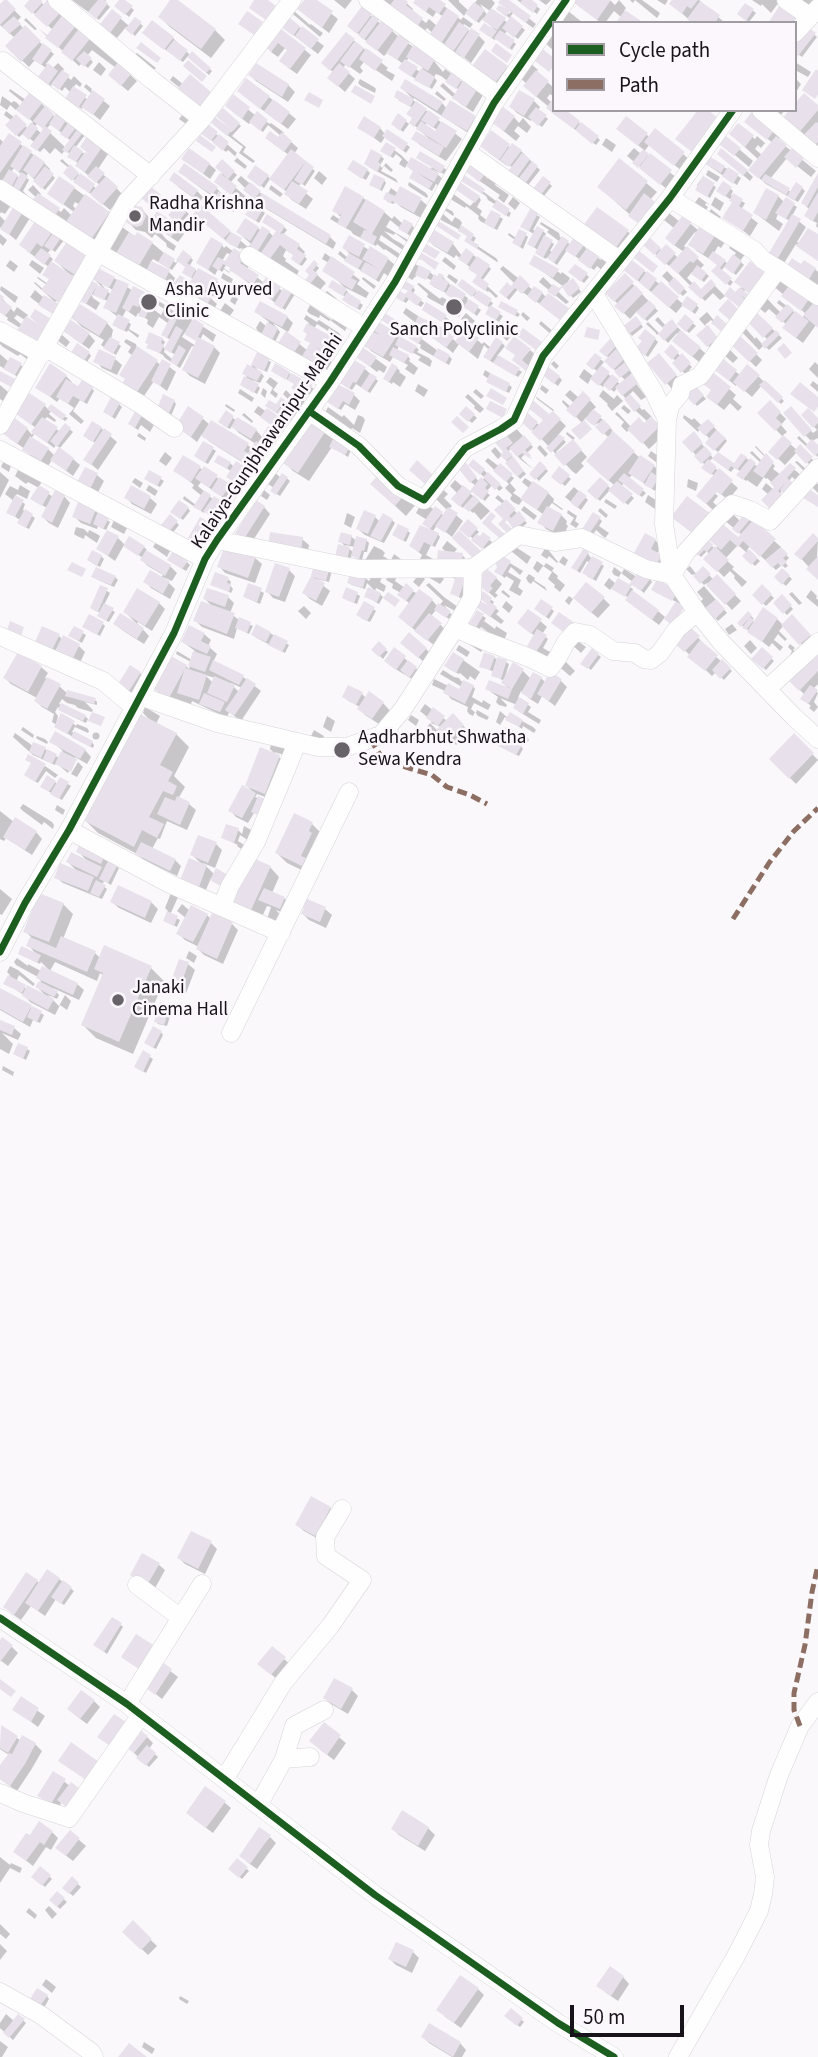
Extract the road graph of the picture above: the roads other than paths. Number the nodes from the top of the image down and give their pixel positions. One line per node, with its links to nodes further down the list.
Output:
1 (57, 0): 12 (street)
2 (292, 0): 12 (street)
3 (368, 0): 9 (street)
4 (566, 0): 9 (street, Kalaiya-Gunjbhawanipur-Malahi)
5 (786, 0): 6 (street)
6 (813, 12): 7 (street)
7 (797, 31)
8 (4, 61): 15 (street)
9 (499, 96): 13 (street, Kalaiya-Gunjbhawanipur-Malahi)
10 (732, 112): 17 (street)
11 (763, 112): 14 (street)
12 (202, 119): 15 (street)
13 (467, 152): 20 (street); 24 (street, Kalaiya-Gunjbhawanipur-Malahi)
14 (818, 158)
15 (151, 176): 18 (street)
16 (0, 189): 18 (street)
17 (670, 198): 20 (street); 21 (street)
18 (97, 252): 26 (street); 27 (street)
19 (249, 256): 24 (street)
20 (619, 260): 22 (street)
21 (778, 269): 23 (street); 29 (street)
22 (594, 294): 28 (street); 29 (street)
23 (818, 296)
24 (365, 328): 27 (street, Kalaiya-Gunjbhawanipur-Malahi)
25 (0, 331): 26 (street)
26 (44, 350): 30 (street); 31 (street)
27 (330, 382): 28 (street, Kalaiya-Gunjbhawanipur-Malahi)
28 (309, 411): 34 (street, Kalaiya-Gunjbhawanipur-Malahi)
29 (667, 419): 37 (street)
30 (0, 425)
31 (174, 428)
32 (0, 450): 35 (street)
33 (818, 468): 37 (street)
34 (217, 540): 35 (street, Kalaiya-Gunjbhawanipur-Malahi); 36 (street)
35 (205, 559): 43 (street, Kalaiya-Gunjbhawanipur-Malahi)
36 (473, 568): 37 (street); 39 (street)
37 (672, 575): 38 (street)
38 (697, 612): 39 (street); 42 (street)
39 (455, 628): 46 (street)
40 (0, 636): 43 (street)
41 (818, 642): 42 (street)
42 (767, 689): 44 (street)
43 (137, 701): 46 (street); 48 (street, Kalaiya-Gunjbhawanipur-Malahi)
44 (811, 721): 45 (street)
45 (818, 739)
46 (298, 743): 49 (street)
47 (349, 792): 50 (street)
48 (69, 830): 49 (street); 51 (street, Kalaiya-Gunjbhawanipur-Malahi)
49 (222, 906): 50 (street)
50 (282, 933): 52 (street)
51 (0, 952)
52 (231, 1032)
53 (342, 1508): 63 (street)
54 (202, 1584): 57 (street)
55 (137, 1585): 57 (street)
56 (0, 1618): 59 (street)
57 (181, 1618): 59 (street)
58 (818, 1702): 69 (street)
59 (134, 1709): 63 (street); 64 (street)
60 (324, 1710): 62 (street)
61 (310, 1757): 62 (street)
62 (284, 1759): 65 (street)
63 (225, 1778): 65 (street)
64 (0, 1793)
65 (259, 1804): 68 (street)
66 (0, 1992): 67 (street)
67 (94, 2057)
68 (614, 2057)
69 (678, 2057)

